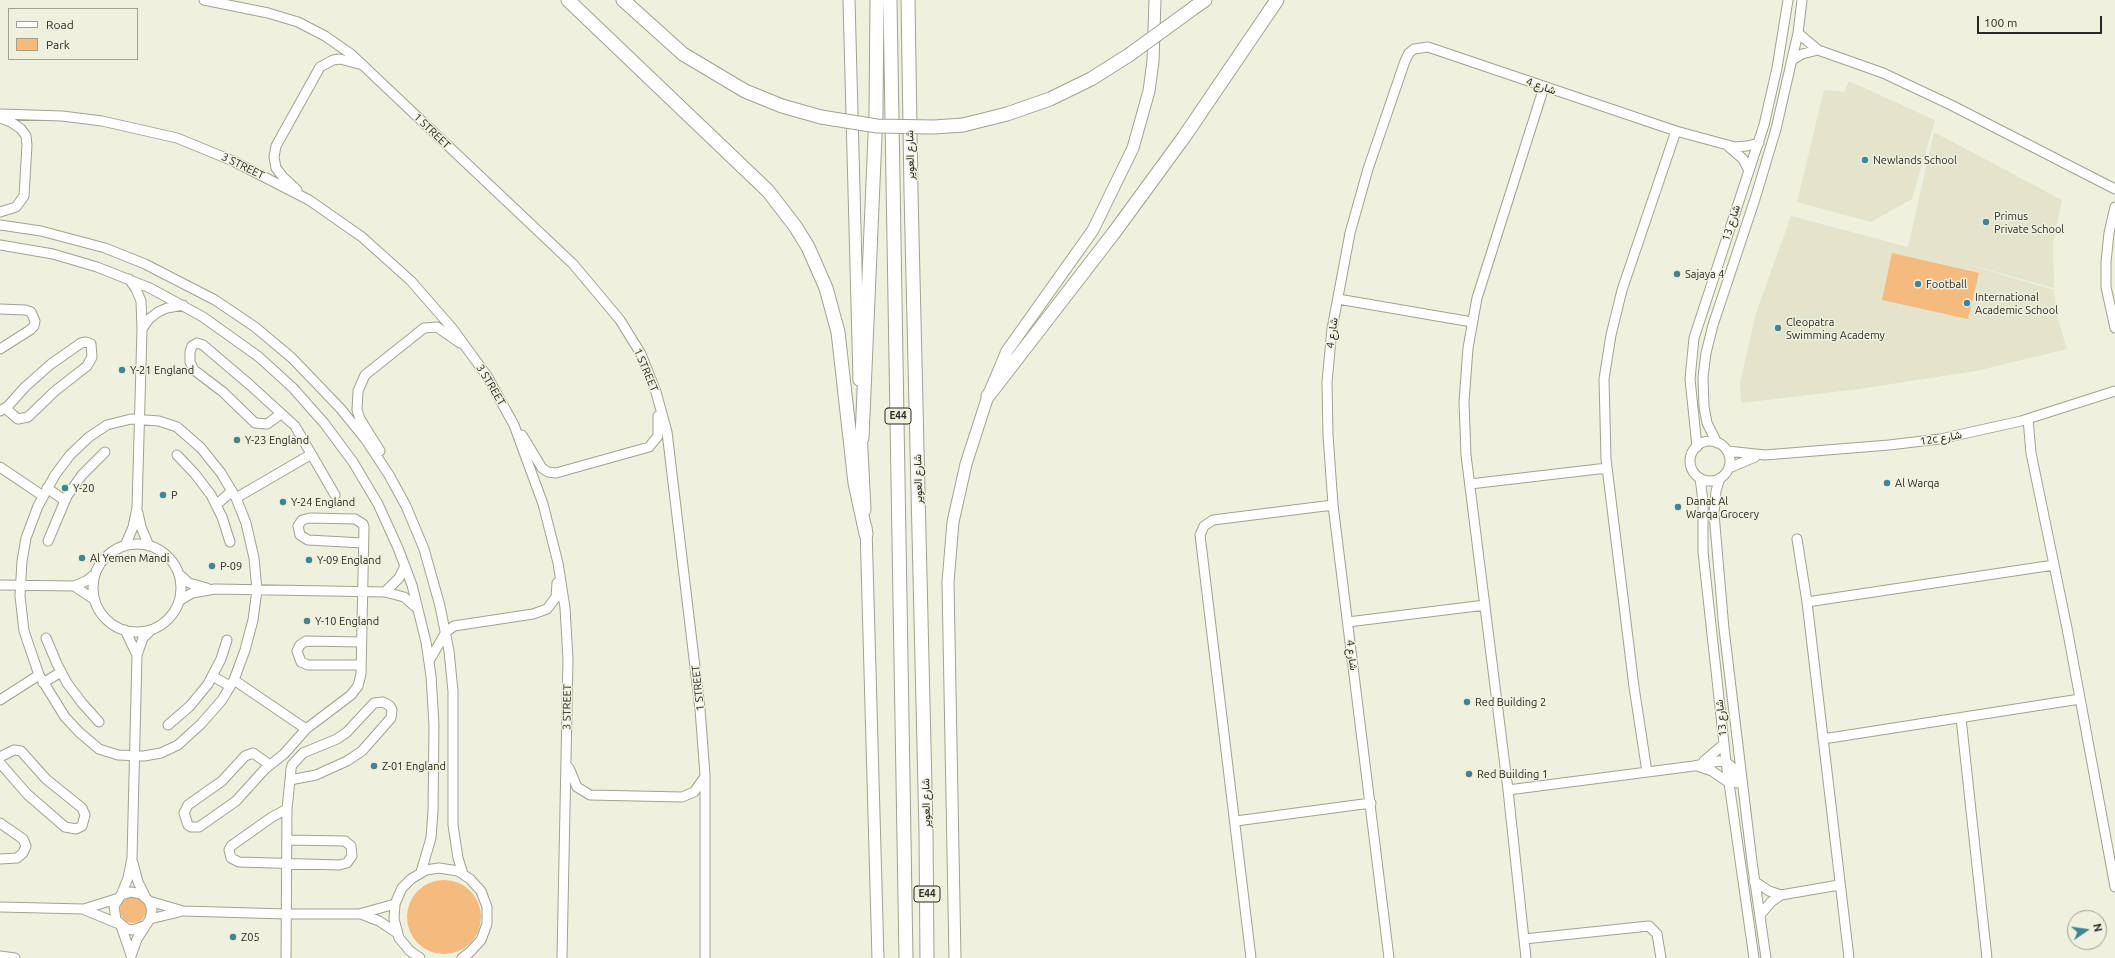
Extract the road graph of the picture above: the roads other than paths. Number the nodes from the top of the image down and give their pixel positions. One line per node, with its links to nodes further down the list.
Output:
1 (204, 0): 16 (street, 1 STREET)
2 (568, 0): 69 (highway)
3 (623, 0): 12 (highway, bridge)
4 (849, 0): 47 (main road)
5 (878, 0): 47 (highway)
6 (890, 0): 164 (highway, شارع العوير / E44)
7 (908, 0): 165 (highway, شارع العوير / E44)
8 (1155, 0): 41 (main road)
9 (1277, 0): 41 (highway)
10 (1788, 0): 21 (street, شارع 13)
11 (1802, 0): 13 (street, شارع 13)
12 (1200, 4)
13 (1798, 33): 14 (street); 15 (street, شارع 13)
14 (1818, 50): 15 (street); 24 (street)
15 (1792, 60): 48 (street, شارع 13)
16 (362, 65): 25 (street); 40 (street, 1 STREET)
17 (1544, 87): 20 (street, شارع 4); 31 (street, شارع 4); 34 (street)
18 (0, 114): 25 (street, 3 STREET)
19 (0, 118): 27 (street)
20 (1676, 132): 22 (street, شارع 4); 56 (street)
21 (1759, 143): 22 (street, شارع 4); 23 (street, شارع 13)
22 (1728, 146): 23 (street, شارع 4)
23 (1749, 171): 49 (street, شارع 13)
24 (2115, 189)
25 (309, 200): 37 (street, 3 STREET)
26 (2115, 207): 35 (street)
27 (0, 212)
28 (0, 225): 62 (street)
29 (0, 246): 30 (street)
30 (128, 278): 32 (street); 36 (street)
31 (1338, 299): 34 (street); 67 (street, شارع 4)
32 (183, 305): 36 (street); 78 (street)
33 (0, 309): 38 (street)
34 (1472, 322): 60 (street)
35 (2115, 328)
36 (142, 329): 44 (street)
37 (467, 348): 46 (street, 3 STREET); 62 (street)
38 (0, 350)
39 (2115, 391): 45 (street, 12c شارع)
40 (656, 392): 46 (street); 123 (street, 1 STREET)
41 (988, 396): 166 (main road)
42 (2, 410): 42 (street)
43 (281, 414): 43 (street); 53 (street)
44 (140, 419): 61 (street); 63 (street); 68 (street)
45 (2024, 420): 54 (street, 12c شارع); 77 (street)
46 (514, 425): 76 (street, 3 STREET)
47 (862, 438): 69 (main road)
48 (1717, 443): 49 (street); 50 (street)
49 (1697, 447): 58 (street)
50 (1727, 451): 54 (street, 12c شارع); 57 (street)
51 (105, 452): 65 (street)
52 (177, 455): 66 (street)
53 (310, 455): 63 (street); 64 (street)
54 (1762, 455): 57 (street, 12c شارع)
55 (0, 467): 61 (street)
56 (1607, 468): 60 (street); 122 (street)
57 (1729, 468): 59 (street)
58 (1700, 478): 59 (street); 114 (street, شارع 13)
59 (1720, 478): 131 (street, شارع 13)
60 (1470, 484): 91 (street)
61 (45, 492): 65 (street); 82 (street)
62 (399, 493): 96 (street)
63 (234, 495): 66 (street); 85 (street)
64 (335, 495)
65 (64, 500): 71 (street)
66 (216, 505): 72 (street)
67 (1333, 505): 93 (street, شارع 4); 129 (street)
68 (137, 508): 74 (street); 75 (street)
69 (866, 534): 163 (main road)
70 (1797, 539): 90 (street)
71 (48, 541)
72 (230, 542)
73 (363, 543): 73 (street); 86 (street)
74 (125, 546): 75 (street); 80 (street)
75 (149, 546): 79 (street)
76 (558, 563): 96 (street); 119 (street, 3 STREET)
77 (2054, 565): 90 (street); 108 (street)
78 (405, 566): 87 (street); 92 (street)
79 (178, 573): 84 (street); 89 (street)
80 (95, 574): 83 (street); 88 (street)
81 (0, 585): 82 (street)
82 (20, 585): 83 (street); 105 (street)
83 (74, 586): 88 (street)
84 (215, 589): 85 (street); 89 (street)
85 (256, 590): 86 (street); 106 (street)
86 (362, 591): 87 (street); 99 (street)
87 (385, 592): 92 (street)
88 (95, 600): 94 (street)
89 (179, 601): 95 (street)
90 (1806, 602): 113 (street)
91 (1485, 605): 93 (street); 126 (street)
92 (419, 609): 101 (street)
93 (1348, 622): 127 (street, شارع 4)
94 (125, 630): 95 (street); 100 (street)
95 (151, 630): 100 (street)
96 (446, 632): 101 (street); 137 (street)
97 (46, 638): 103 (street)
98 (227, 640): 104 (street)
99 (362, 642): 102 (street); 102 (street)
100 (137, 655): 115 (street)
101 (429, 661): 136 (street)
102 (361, 664): 112 (street)
103 (61, 672): 105 (street); 110 (street)
104 (212, 676): 106 (street); 111 (street)
105 (40, 679): 107 (street); 115 (street)
106 (232, 683): 112 (street); 115 (street)
107 (0, 700)
108 (2080, 700): 109 (street); 140 (street)
109 (1961, 718): 113 (street); 174 (street)
110 (99, 722)
111 (168, 725)
112 (306, 729): 120 (street)
113 (1823, 738): 139 (street)
114 (1724, 744): 117 (street, شارع 13); 121 (street)
115 (135, 756): 134 (street)
116 (0, 757): 118 (street)
117 (1726, 762): 121 (street); 125 (street, شارع 13); 131 (street)
118 (0, 763)
119 (567, 763): 123 (street); 161 (street, 3 STREET)
120 (270, 765): 120 (street)
121 (1694, 766): 122 (street); 125 (street)
122 (1647, 772): 126 (street)
123 (705, 775): 162 (street, 1 STREET)
124 (290, 780): 124 (street); 128 (street)
125 (1728, 782): 171 (street, شارع 13)
126 (1508, 790): 154 (street)
127 (1371, 803): 129 (street); 168 (street, شارع 4)
128 (287, 809): 132 (street); 135 (street)
129 (1236, 821): 167 (street)
130 (0, 823): 133 (street)
131 (1749, 828): 138 (street, شارع 13)
132 (287, 840): 135 (street); 135 (street)
133 (0, 858)
134 (132, 858): 142 (street); 143 (street)
135 (287, 864): 148 (street)
136 (421, 872): 137 (street); 144 (street)
137 (463, 874): 160 (street)
138 (1754, 881): 141 (street); 150 (street, شارع 13)
139 (1839, 885): 141 (street); 173 (street)
140 (2115, 887)
141 (1780, 895): 150 (street)
142 (120, 897): 143 (street); 146 (street); 152 (street)
143 (147, 899): 147 (street); 151 (street)
144 (395, 904): 149 (street); 153 (street)
145 (0, 907): 146 (street)
146 (84, 909): 152 (street)
147 (183, 911): 148 (street); 151 (street)
148 (286, 914): 149 (street); 158 (street)
149 (359, 914): 153 (street)
150 (1760, 915): 172 (street, شارع 13)
151 (147, 922): 152 (street); 156 (street)
152 (120, 925): 156 (street)
153 (397, 933): 159 (street)
154 (1524, 939): 169 (street); 170 (street)
155 (0, 956): 157 (street)
156 (131, 957)
157 (15, 958)
158 (286, 958)
159 (420, 958)
160 (463, 958)
161 (562, 958)
162 (705, 958)
163 (878, 958)
164 (906, 958)
165 (927, 958)
166 (955, 958)
167 (1251, 958)
168 (1389, 958)
169 (1526, 958)
170 (1661, 958)
171 (1754, 958)
172 (1766, 958)
173 (1849, 958)
174 (1987, 958)

